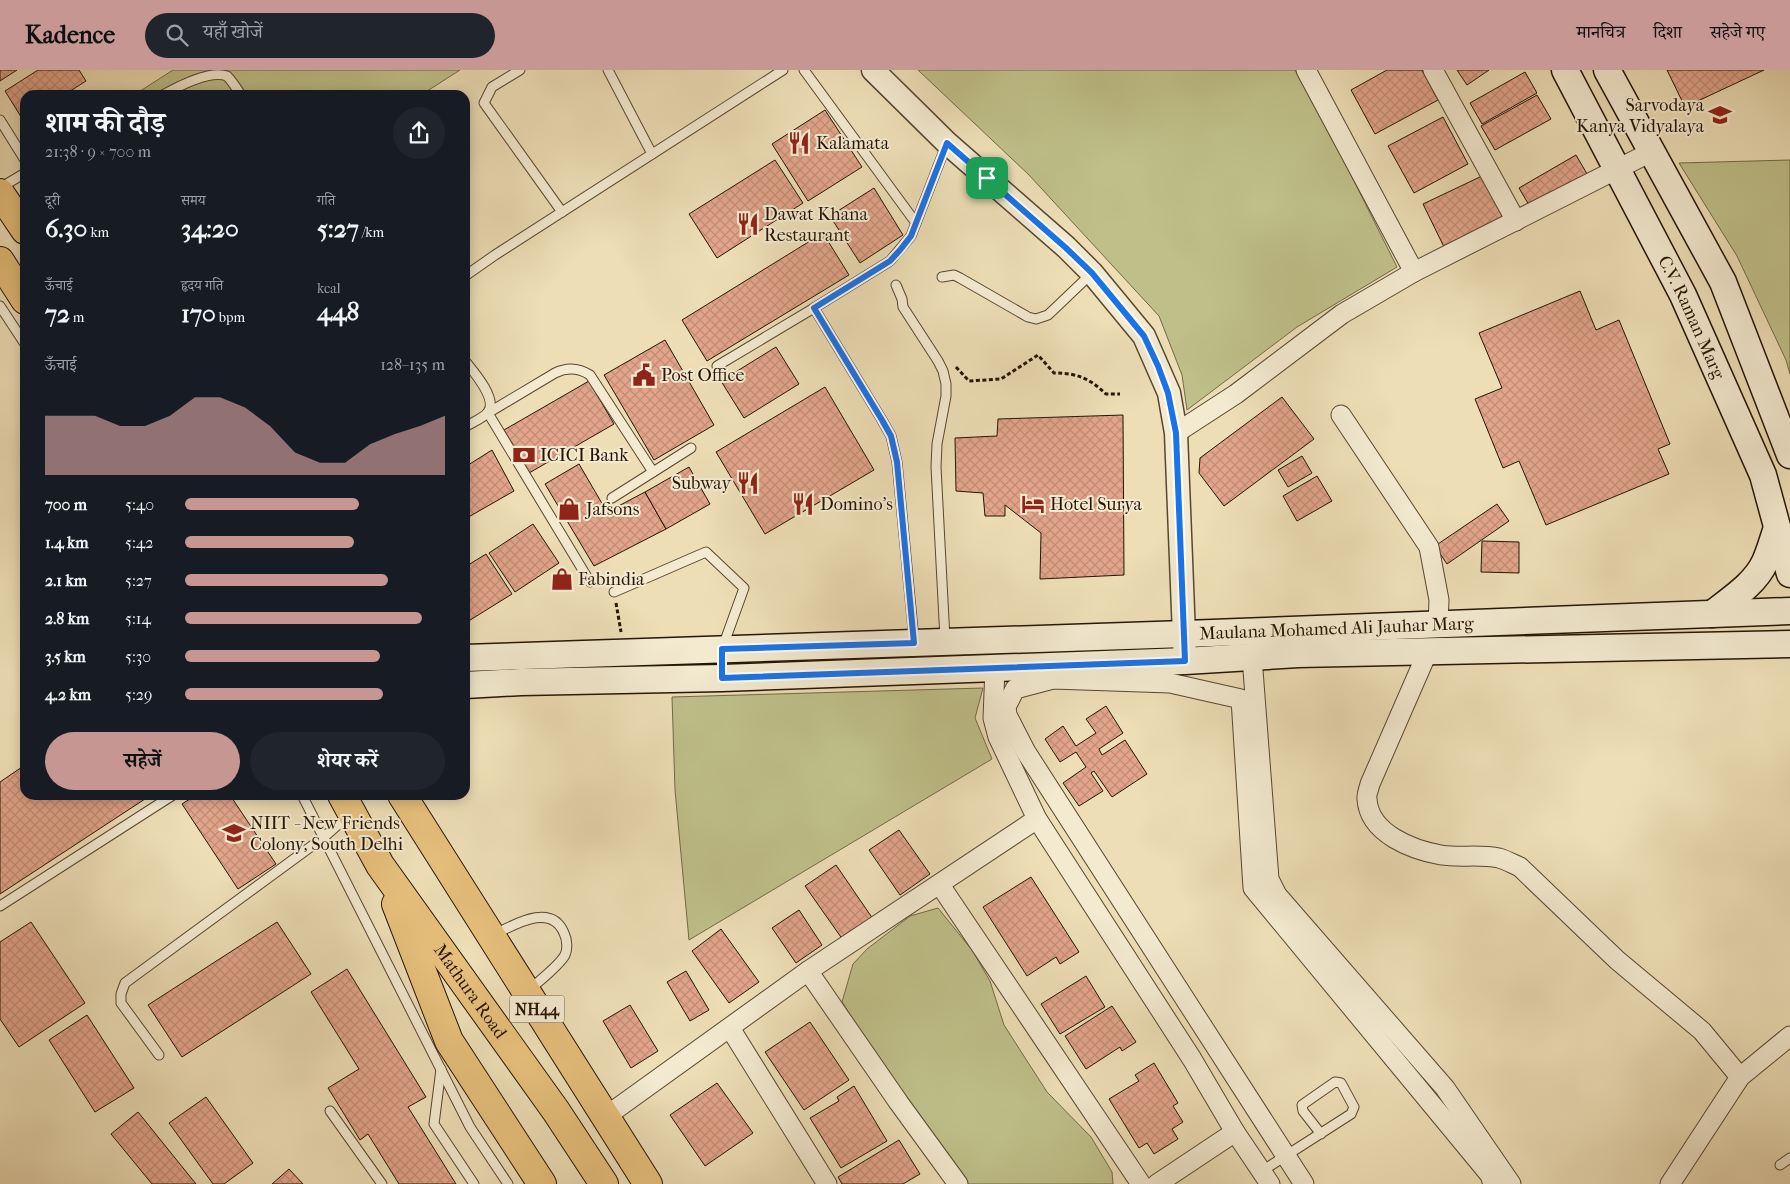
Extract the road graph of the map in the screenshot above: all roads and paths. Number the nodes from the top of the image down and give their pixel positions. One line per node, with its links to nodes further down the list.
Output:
1 (520, 70): 21 (lane)
2 (608, 70): 16 (lane)
3 (783, 70): 16 (lane)
4 (804, 70): 24 (lane)
5 (873, 70): 13 (street)
6 (1306, 70): 27 (street)
7 (1433, 70): 22 (street)
8 (1565, 70): 17 (main road, C.V. Raman Marg)
9 (1606, 70): 15 (main road)
10 (172, 90): 11 (lane)
11 (238, 90)
12 (0, 120): 14 (lane)
13 (947, 143): 24 (lane); 28 (street)
14 (20, 152)
15 (1652, 152): 17 (street); 44 (main road)
16 (652, 154): 21 (lane)
17 (1617, 170): 22 (street); 47 (main road, C.V. Raman Marg)
18 (20, 176): 19 (lane)
19 (0, 188)
20 (0, 193): 23 (highway)
21 (562, 212): 26 (lane)
22 (1516, 221): 27 (street)
23 (20, 223)
24 (916, 223): 33 (lane)
25 (0, 261): 31 (highway)
26 (470, 272)
27 (1414, 272): 42 (street)
28 (1092, 273): 29 (lane); 42 (street)
29 (942, 277)
30 (896, 285): 55 (lane)
31 (20, 292)
32 (0, 306): 34 (lane)
33 (814, 308): 36 (lane); 56 (lane)
34 (20, 336)
35 (953, 363): 38 (path)
36 (717, 366)
37 (470, 368): 39 (lane)
38 (1120, 394)
39 (488, 412): 41 (lane); 45 (lane); 49 (lane)
40 (1341, 415): 53 (street)
41 (470, 424)
42 (1176, 433): 54 (street)
43 (691, 448): 45 (lane)
44 (1790, 455)
45 (654, 472): 46 (lane)
46 (612, 498)
47 (1777, 528): 48 (main road, C.V. Raman Marg); 52 (main road)
48 (1790, 574)
49 (590, 582)
50 (614, 592): 58 (lane)
51 (1790, 611): 52 (main road, Maulana Mohamed Ali Jauhar Marg)
52 (1712, 614): 53 (main road, Maulana Mohamed Ali Jauhar Marg)
53 (1438, 624): 54 (main road, Maulana Mohamed Ali Jauhar Marg)
54 (1185, 634): 55 (main road, Maulana Mohamed Ali Jauhar Marg); 62 (street)
55 (945, 642): 56 (main road, Maulana Mohamed Ali Jauhar Marg)
56 (914, 643): 58 (main road, Maulana Mohamed Ali Jauhar Marg)
57 (1790, 644): 59 (main road, Maulana Mohamed Ali Jauhar Marg)
58 (722, 649): 61 (main road, Maulana Mohamed Ali Jauhar Marg); 64 (lane)
59 (1428, 651): 60 (main road, Maulana Mohamed Ali Jauhar Marg); 82 (street)
60 (1252, 657): 62 (main road, Maulana Mohamed Ali Jauhar Marg); 103 (street)
61 (470, 658)
62 (1185, 661): 63 (main road, Maulana Mohamed Ali Jauhar Marg)
63 (995, 668): 64 (main road, Maulana Mohamed Ali Jauhar Marg); 70 (street)
64 (722, 678): 65 (main road, Maulana Mohamed Ali Jauhar Marg)
65 (470, 685)
66 (165, 800): 74 (lane)
67 (305, 800): 71 (lane)
68 (405, 800): 75 (highway, NH44)
69 (347, 804): 71 (lane); 72 (highway, Mathura Road / NH44)
70 (1036, 819): 73 (street); 85 (street)
71 (324, 837): 80 (lane); 81 (lane)
72 (380, 865): 94 (highway); 95 (highway, Mathura Road / NH44)
73 (940, 885): 76 (street); 99 (street)
74 (0, 906)
75 (491, 936): 77 (highway, NH44); 77 (lane)
76 (808, 971): 78 (street); 98 (street)
77 (526, 992): 84 (highway, NH44)
78 (730, 1028): 84 (street); 97 (street)
79 (1790, 1036): 82 (street)
80 (159, 1055)
81 (440, 1069): 92 (lane); 93 (lane)
82 (1740, 1077): 104 (street)
83 (330, 1111): 91 (lane)
84 (605, 1117): 96 (highway, NH44)
85 (1236, 1132): 90 (street); 100 (street)
86 (1320, 1134): 86 (lane); 87 (lane)
87 (1286, 1156): 90 (lane); 101 (street); 102 (street)
88 (1790, 1158): 89 (lane)
89 (1780, 1166)
90 (1266, 1177)
91 (382, 1184)
92 (474, 1184)
93 (508, 1184)
94 (542, 1184)
95 (604, 1184)
96 (648, 1184)
97 (827, 1184)
98 (958, 1184)
99 (1141, 1184)
100 (1157, 1184)
101 (1304, 1184)
102 (1493, 1184)
103 (1511, 1184)
104 (1670, 1184)

